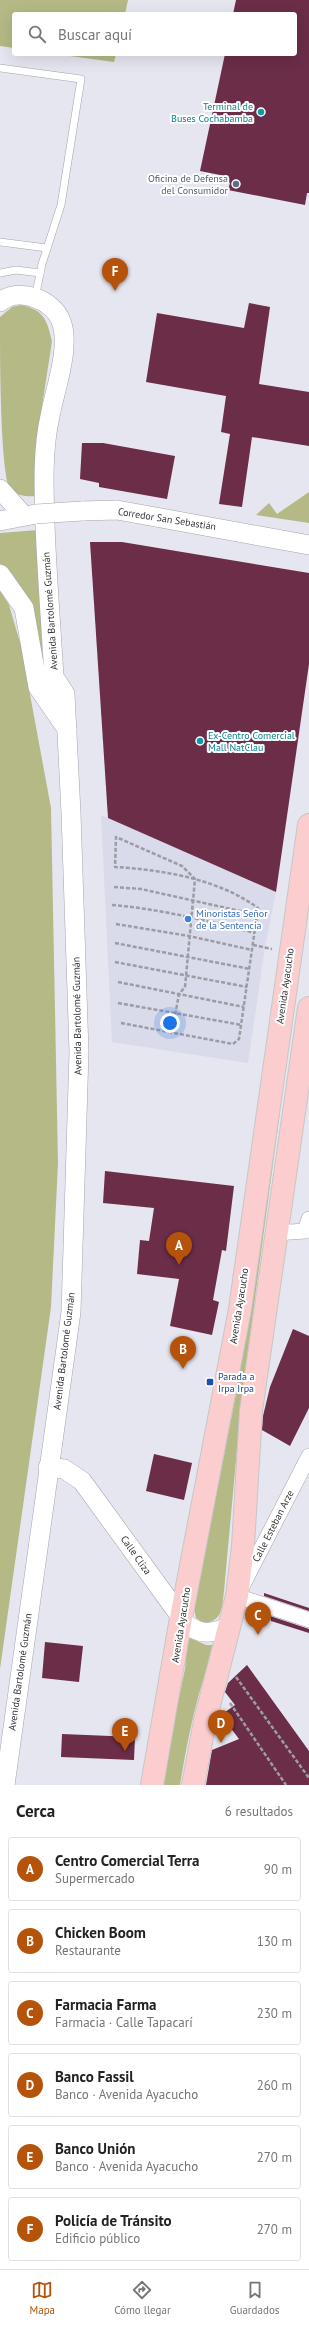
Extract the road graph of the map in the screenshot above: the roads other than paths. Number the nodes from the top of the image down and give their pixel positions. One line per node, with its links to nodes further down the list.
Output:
1 (0, 68): 3 (lane)
2 (0, 242): 3 (lane)
3 (47, 248): 5 (lane)
4 (0, 273): 5 (lane)
5 (40, 273): 6 (lane)
6 (35, 298): 7 (street, Avenida Bartolomé Guzmán); 13 (street, Avenida Bartolomé Guzmán)
7 (0, 302)
8 (0, 489): 9 (street)
9 (30, 515): 10 (street, Corredor San Sebastián); 11 (street, Corredor San Sebastián, bridge)
10 (0, 521)
11 (309, 545)
12 (0, 574): 13 (street)
13 (67, 729): 19 (street, Avenida Bartolomé Guzmán)
14 (309, 825): 21 (main road, Avenida Ayacucho)
15 (309, 1008): 17 (main road)
16 (309, 1219): 17 (street)
17 (276, 1233): 20 (main road)
18 (309, 1456): 20 (street, Calle Esteban Arze)
19 (48, 1467): 21 (street, Calle Cliza); 24 (street, Avenida Bartolomé Guzmán)
20 (237, 1596): 22 (street); 23 (main road)
21 (181, 1618): 23 (street, Calle Cliza); 25 (main road, Avenida Ayacucho)
22 (309, 1620)
23 (227, 1627): 26 (main road)
24 (5, 1785)
25 (152, 1785)
26 (193, 1785)

